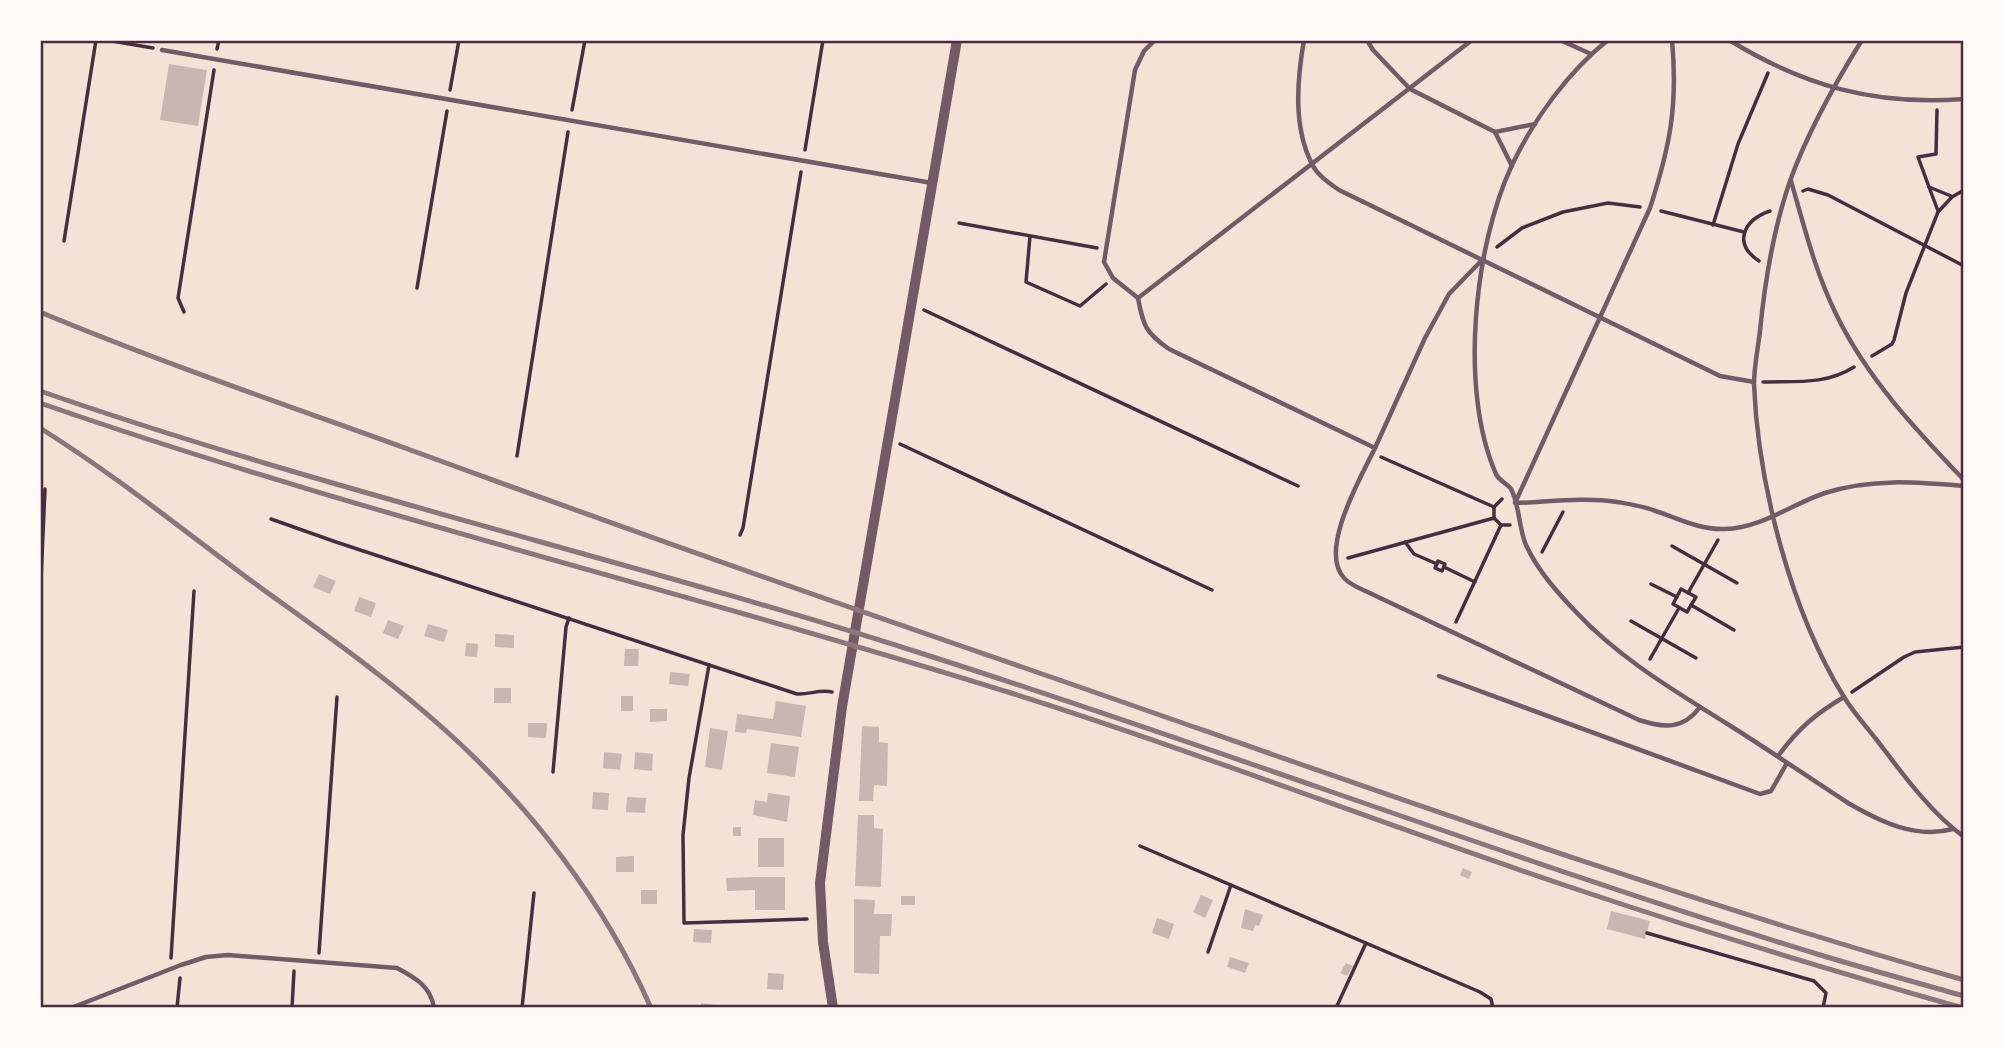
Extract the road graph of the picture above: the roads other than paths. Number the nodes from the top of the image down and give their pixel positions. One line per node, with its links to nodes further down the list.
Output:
1 (957, 40): 21 (street)
2 (1155, 40): 23 (lane)
3 (1304, 40): 18 (lane)
4 (1367, 40): 13 (lane)
5 (1472, 40): 13 (lane)
6 (1560, 40): 12 (lane)
7 (1608, 40): 12 (lane)
8 (1672, 40): 24 (lane)
9 (1728, 40): 14 (lane)
10 (1862, 40): 14 (lane)
11 (162, 50): 21 (lane)
12 (1591, 54): 16 (lane)
13 (1410, 89): 17 (lane); 18 (lane)
14 (1832, 89): 15 (lane); 20 (lane)
15 (1964, 99)
16 (1536, 123): 17 (lane); 19 (lane)
17 (1496, 132): 19 (lane)
18 (1312, 165): 22 (lane); 23 (lane)
19 (1512, 166): 22 (lane)
20 (1790, 180): 25 (lane); 27 (lane)
21 (933, 183): 40 (street)
22 (1483, 259): 24 (lane); 26 (lane); 29 (lane)
23 (1138, 298): 26 (lane)
24 (1600, 316): 25 (lane); 29 (lane)
25 (1754, 382): 30 (lane)
26 (1374, 451): 33 (lane)
27 (1964, 480)
28 (1964, 486): 30 (lane)
29 (1515, 503): 30 (lane); 33 (lane)
30 (1772, 516): 32 (lane)
31 (1439, 676): 35 (lane)
32 (1844, 697): 34 (lane); 36 (lane)
33 (1700, 707): 34 (lane)
34 (1778, 756): 35 (lane)
35 (1787, 762): 36 (lane)
36 (1953, 829): 37 (lane)
37 (1964, 837)
38 (71, 1008): 39 (lane)
39 (434, 1008)
40 (833, 1008)

